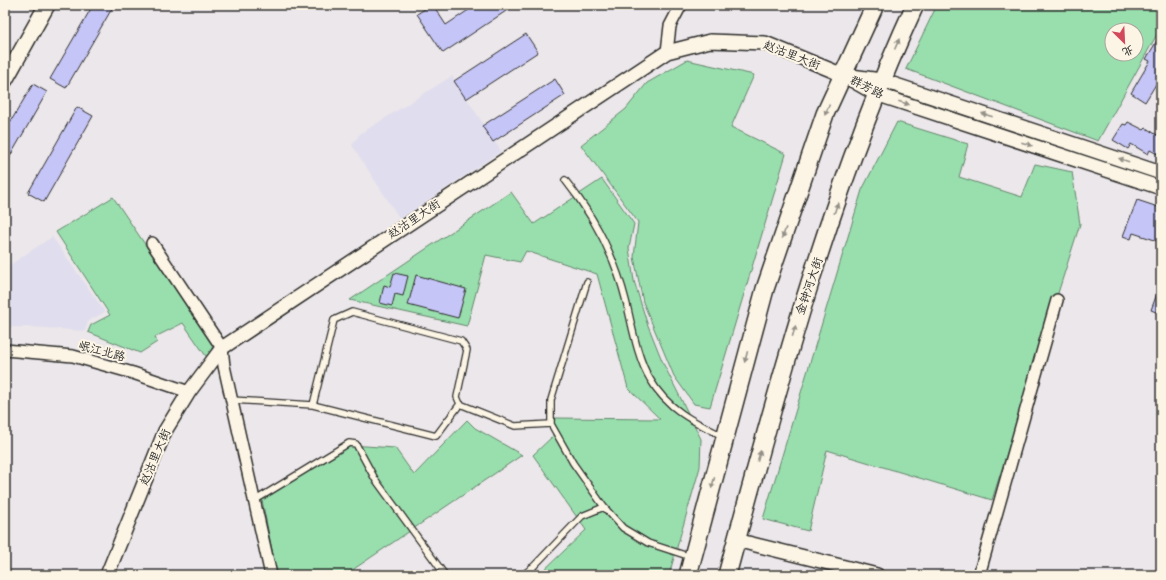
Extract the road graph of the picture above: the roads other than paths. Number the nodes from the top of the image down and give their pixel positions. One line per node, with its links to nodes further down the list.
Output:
1 (36, 5): 7 (main road)
2 (47, 5): 9 (main road)
3 (681, 5): 6 (street)
4 (875, 5): 8 (main road)
5 (915, 5): 10 (main road, 金钟河大街, one-way to 5)
6 (667, 52): 8 (street, 赵沽里大街); 17 (street, 赵沽里大街)
7 (5, 59)
8 (843, 75): 10 (street, 群芳路); 24 (main road, one-way to 24)
9 (5, 80)
10 (879, 87): 11 (street, 群芳路, one-way to 10); 13 (street, 群芳路, one-way to 13); 27 (main road, 金钟河大街, one-way to 10)
11 (1161, 173)
12 (565, 180): 24 (lane)
13 (1161, 188)
14 (152, 243): 17 (street)
15 (587, 282): 23 (lane)
16 (1057, 300): 38 (street)
17 (222, 348): 19 (street, 赵沽里大街); 20 (street)
18 (5, 350): 19 (street, 岷江北路)
19 (189, 392): 30 (street, 赵沽里大街)
20 (232, 400): 22 (lane); 25 (street)
21 (460, 404): 22 (lane); 22 (lane); 23 (lane)
22 (313, 405)
23 (551, 424): 26 (lane)
24 (725, 437): 28 (main road, one-way to 28)
25 (254, 501): 31 (street); 32 (lane)
26 (604, 506): 28 (lane); 29 (lane)
27 (736, 540): 36 (main road, 金钟河大街); 37 (street)
28 (693, 558): 35 (main road)
29 (531, 568): 33 (lane); 34 (lane)
30 (107, 575)
31 (271, 575)
32 (445, 575)
33 (523, 575)
34 (536, 575)
35 (688, 575)
36 (727, 575)
37 (877, 575)
38 (979, 575)

